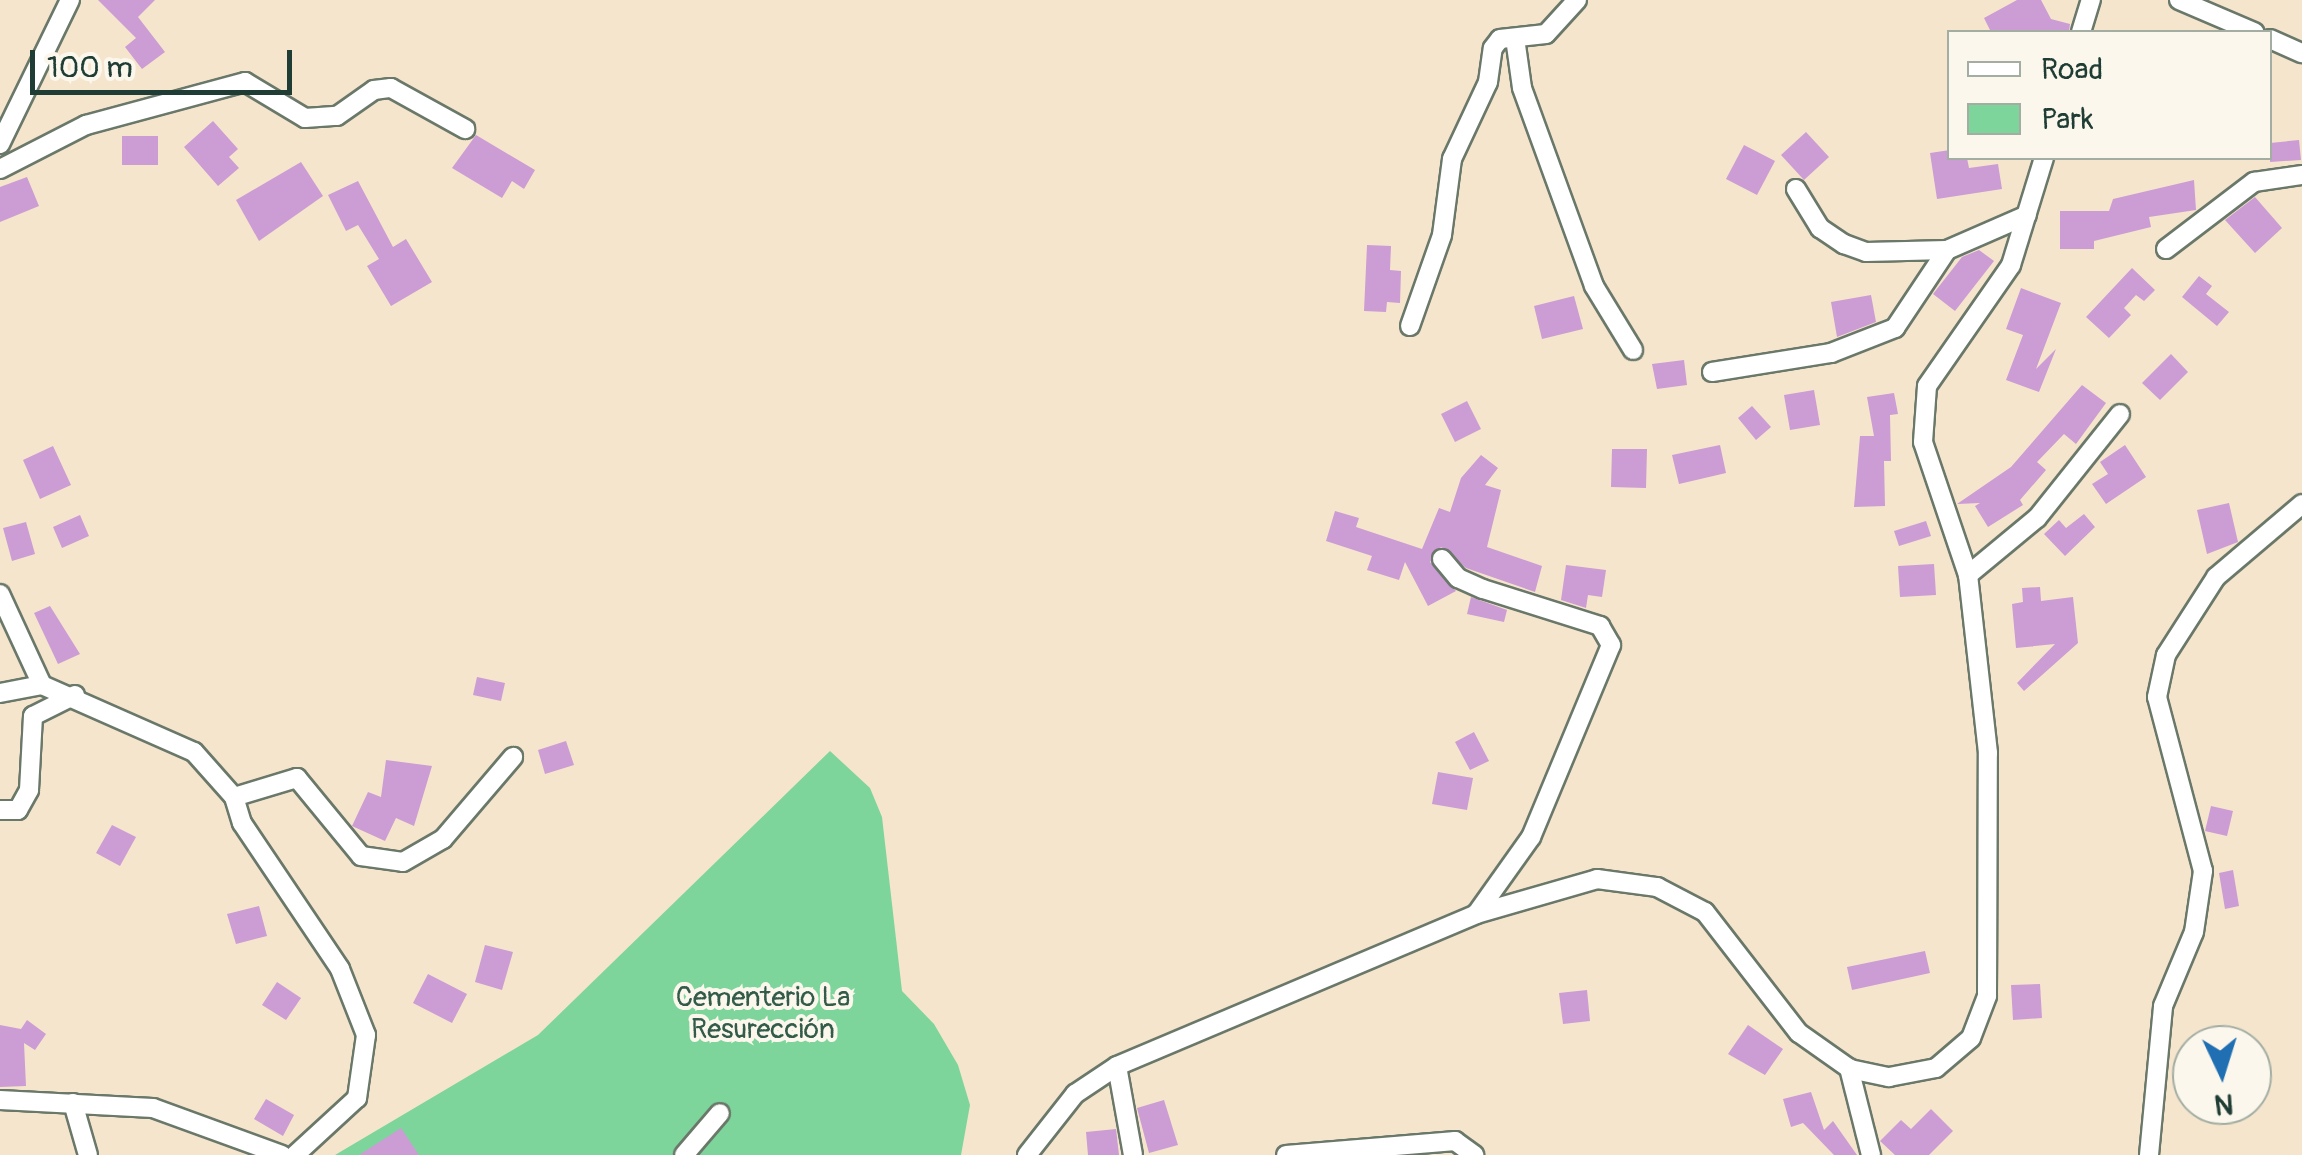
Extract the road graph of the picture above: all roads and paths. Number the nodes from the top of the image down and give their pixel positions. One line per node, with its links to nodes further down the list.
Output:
1 (70, 0): 11 (street)
2 (1577, 0): 7 (street)
3 (2091, 0): 5 (street)
4 (2180, 0): 6 (street)
5 (2082, 30)
6 (2249, 30)
7 (1514, 38): 19 (street); 20 (street)
8 (2272, 40): 9 (street)
9 (2302, 53)
10 (465, 129): 13 (street)
11 (0, 144)
12 (2043, 160): 16 (street)
13 (0, 169)
14 (2302, 175): 17 (street)
15 (1796, 189): 18 (street)
16 (2027, 214): 18 (street); 25 (street)
17 (2166, 249)
18 (1948, 250): 21 (street)
19 (1410, 326)
20 (1633, 350)
21 (1712, 372)
22 (2120, 414): 25 (street)
23 (2302, 504): 48 (street)
24 (1442, 559): 33 (street)
25 (1968, 575): 35 (street)
26 (0, 594): 27 (street)
27 (42, 684): 28 (street); 29 (street)
28 (0, 692)
29 (76, 695): 31 (street); 32 (street)
30 (513, 757): 31 (street)
31 (234, 797): 41 (street)
32 (0, 810)
33 (1476, 914): 34 (street); 35 (street)
34 (1117, 1066): 43 (street); 44 (street)
35 (1849, 1068): 47 (street)
36 (0, 1100): 37 (street)
37 (73, 1102): 39 (street); 40 (street)
38 (720, 1114): 42 (street)
39 (88, 1155)
40 (282, 1155)
41 (294, 1155)
42 (684, 1155)
43 (1026, 1155)
44 (1133, 1155)
45 (1286, 1155): 46 (street)
46 (1474, 1155)
47 (1870, 1155)
48 (2150, 1155)

